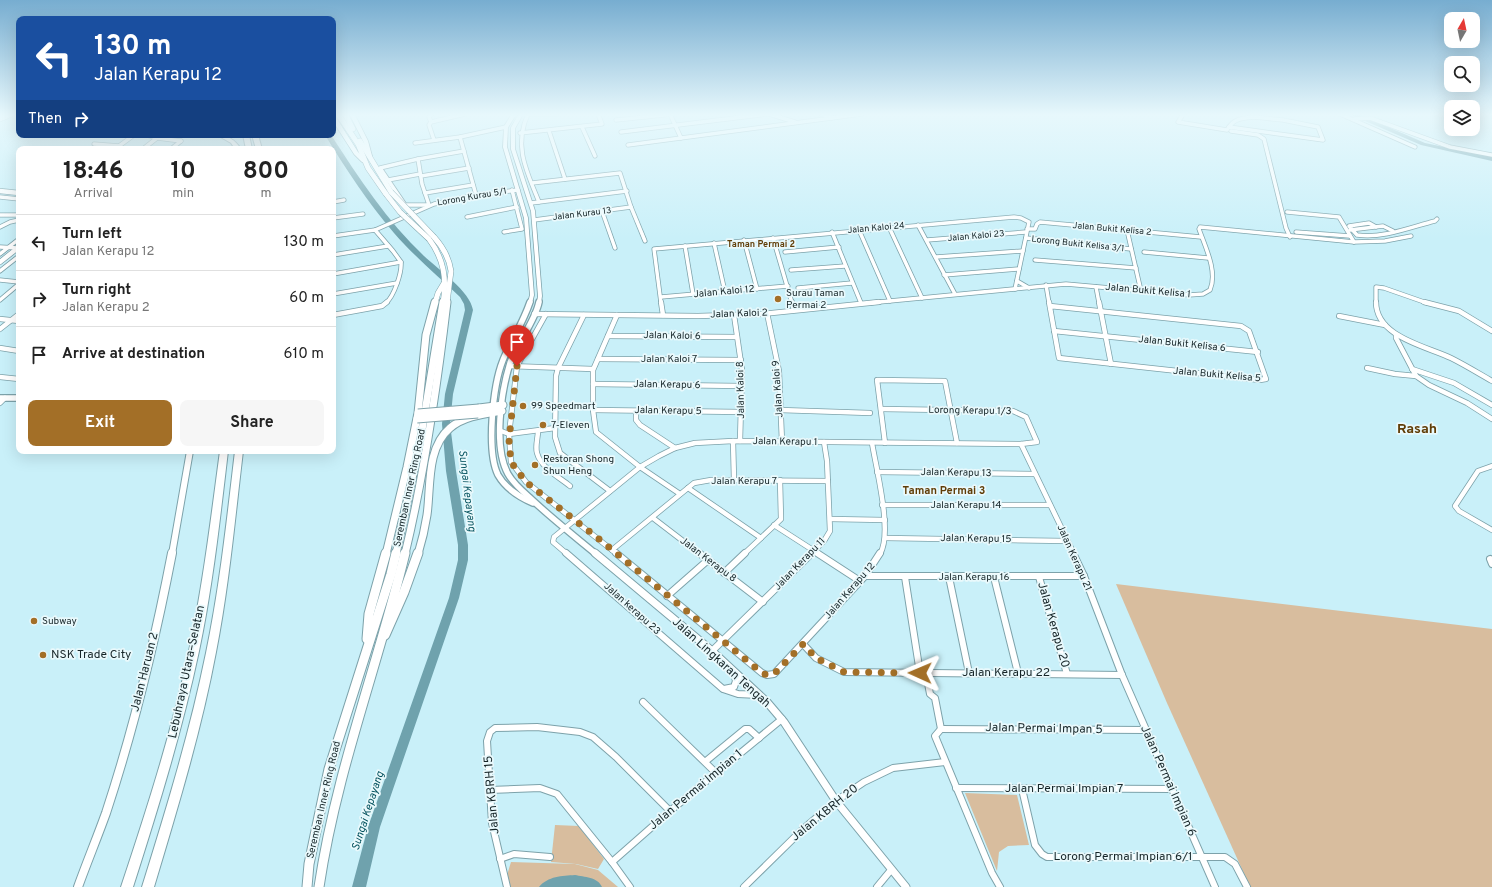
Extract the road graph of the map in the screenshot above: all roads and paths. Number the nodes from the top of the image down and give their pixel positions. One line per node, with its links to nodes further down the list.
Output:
1 (439, 155): 10 (street)
2 (465, 155): 11 (street)
3 (508, 155): 18 (street, Jalan Lingkaran Tengah)
4 (514, 155): 29 (street, Jalan Lingkaran Tengah)
5 (521, 155): 15 (street)
6 (557, 155): 13 (street)
7 (1268, 155): 60 (street)
8 (362, 157): 99 (main road, Seremban Inner Ring Road, bridge)
9 (370, 158): 117 (main road, Seremban Inner Ring Road, bridge)
10 (418, 159): 12 (street); 14 (street)
11 (469, 168): 12 (street); 16 (street)
12 (421, 175): 14 (street); 22 (street)
13 (565, 179): 15 (street); 19 (street)
14 (388, 180): 30 (street)
15 (532, 183): 28 (street)
16 (473, 185): 22 (street); 23 (street)
17 (512, 190): 18 (street, Lorong Kurau 5/1); 23 (street, Lorong Kurau 5/1); 31 (street)
18 (518, 190): 116 (street, Jalan Lingkaran Tengah)
19 (627, 191): 28 (street); 32 (street)
20 (1, 192): 21 (main road)
21 (16, 193)
22 (425, 193): 30 (street)
23 (476, 195): 30 (street, Lorong Kurau 5/1)
24 (0, 197): 25 (street)
25 (16, 199)
26 (344, 200): 27 (street)
27 (336, 201)
28 (539, 202): 29 (street)
29 (531, 203): 41 (street, Jalan Lingkaran Tengah)
30 (430, 206): 47 (street, Lorong Kurau 5/1)
31 (518, 207): 38 (street); 54 (street)
32 (630, 207): 33 (street, Jalan Kurau 13); 66 (street)
33 (602, 211): 41 (street, Jalan Kurau 13); 74 (street)
34 (1287, 212): 50 (street)
35 (363, 214): 39 (street)
36 (0, 215): 37 (street)
37 (16, 216)
38 (467, 217)
39 (336, 218)
40 (1437, 219): 46 (street)
41 (534, 220): 128 (street, Jalan Lingkaran Tengah)
42 (16, 221): 44 (street)
43 (918, 224): 45 (street, Jalan Kaloi 24); 52 (street, Jalan Kaloi 24); 64 (street)
44 (0, 227)
45 (889, 227): 48 (street, Jalan Kaloi 24); 119 (street)
46 (1400, 229): 53 (street); 67 (street)
47 (375, 230): 57 (street, Lorong Kurau 5/1); 69 (street)
48 (859, 230): 55 (street, Jalan Kaloi 24); 121 (street)
49 (1127, 230): 52 (street, Jalan Bukit Kelisa 2); 59 (street, Jalan Bukit Kelisa 2); 76 (street)
50 (1346, 230): 51 (street); 58 (street)
51 (1352, 230): 53 (street); 53 (street)
52 (1026, 231): 62 (street); 64 (street, Jalan Kaloi 23)
53 (1393, 231)
54 (504, 232)
55 (832, 232): 61 (street, Jalan Kaloi 24); 75 (street)
56 (1296, 232): 58 (street)
57 (336, 236)
58 (1350, 236): 67 (street)
59 (1202, 237): 60 (street); 86 (street, Jalan Bukit Kelisa 1)
60 (1290, 237): 67 (street)
61 (772, 238): 63 (street, Jalan Kaloi 24); 105 (street)
62 (1026, 238): 76 (street, Lorong Bukit Kelisa 3/1); 78 (street)
63 (744, 240): 68 (street, Jalan Kaloi 24); 109 (street)
64 (927, 240): 84 (street)
65 (16, 241): 72 (street)
66 (645, 241)
67 (1354, 242)
68 (714, 243): 70 (street, Jalan Kaloi 24); 112 (street)
69 (388, 246): 83 (street); 89 (street)
70 (685, 246): 114 (street); 118 (street, Jalan Kaloi 24)
71 (0, 247): 72 (street)
72 (8, 248): 73 (street); 81 (street)
73 (16, 248)
74 (615, 248)
75 (839, 248): 79 (street); 90 (street)
76 (1131, 249): 91 (street)
77 (16, 250): 82 (main road)
78 (1023, 251): 84 (street); 92 (street)
79 (785, 252)
80 (1144, 252): 86 (street)
81 (0, 254): 82 (street)
82 (10, 254): 88 (main road)
83 (336, 255)
84 (936, 257): 96 (street)
85 (16, 258): 94 (street)
86 (1208, 258): 111 (street, Jalan Bukit Kelisa 1)
87 (1035, 260): 91 (street)
88 (0, 262)
89 (401, 262): 95 (street); 101 (street)
90 (845, 266): 93 (street); 102 (street)
91 (1136, 268): 111 (street)
92 (1019, 269): 96 (street); 98 (street)
93 (791, 270)
94 (0, 271)
95 (336, 273)
96 (944, 275): 115 (street)
97 (0, 280): 100 (street)
98 (1016, 281): 108 (street); 110 (street)
99 (445, 282): 117 (main road, Seremban Inner Ring Road); 180 (main road)
100 (16, 283)
101 (397, 283): 113 (street); 127 (street)
102 (852, 284): 107 (street); 122 (street)
103 (1046, 285): 106 (street, Jalan Bukit Kelisa 1); 108 (street, Jalan Bukit Kelisa 1); 123 (street)
104 (16, 286): 120 (street)
105 (788, 286): 109 (street, Jalan Kaloi 12); 124 (street)
106 (1096, 287): 111 (street, Jalan Bukit Kelisa 1); 125 (street)
107 (798, 288)
108 (1029, 288): 110 (street, Jalan Bukit Kelisa 1)
109 (757, 289): 112 (street, Jalan Kaloi 12)
110 (1015, 289): 115 (street, Jalan Kaloi 2)
111 (1141, 291)
112 (724, 292): 114 (street, Jalan Kaloi 12)
113 (336, 293)
114 (693, 294): 118 (street, Jalan Kaloi 12)
115 (954, 294): 119 (street, Jalan Kaloi 2)
116 (532, 295): 128 (street); 144 (street, Jalan Lingkaran Tengah)
117 (446, 297): 238 (main road, Seremban Inner Ring Road); 239 (main road, Seremban Inner Ring Road)
118 (661, 297): 132 (street)
119 (922, 298): 121 (street, Jalan Kaloi 2)
120 (0, 300)
121 (890, 301): 122 (street, Jalan Kaloi 2)
122 (861, 303): 124 (street, Jalan Kaloi 2)
123 (1050, 306): 125 (street, Jalan Bukit Kelisa 5); 141 (street)
124 (794, 310): 126 (street, Jalan Kaloi 2)
125 (1101, 310): 146 (street); 150 (street, Jalan Bukit Kelisa 5)
126 (767, 313): 133 (street, Jalan Kaloi 2); 174 (street, Jalan Kaloi 9)
127 (336, 314)
128 (534, 314): 129 (street, Jalan Kaloi 2); 144 (street); 154 (street, Jalan Lingkaran Tengah)
129 (546, 314): 130 (street, Jalan Kaloi 2); 155 (street)
130 (584, 315): 131 (street, Jalan Kaloi 2); 156 (street)
131 (617, 315): 132 (street, Jalan Kaloi 2); 145 (street)
132 (663, 315): 133 (street, Jalan Kaloi 2)
133 (734, 315): 147 (street, Jalan Kaloi 8)
134 (16, 316): 137 (street)
135 (1339, 316): 139 (street)
136 (0, 319): 137 (street)
137 (11, 320): 138 (street); 140 (street)
138 (16, 321)
139 (1385, 324): 142 (street); 143 (street)
140 (0, 330)
141 (1054, 331): 146 (street, Jalan Bukit Kelisa 6); 153 (street)
142 (1492, 331)
143 (1396, 335): 159 (street); 163 (street)
144 (513, 336): 171 (street, Jalan Lingkaran Tengah)
145 (608, 336): 147 (street, Jalan Kaloi 6); 151 (street)
146 (1105, 336): 150 (street, Jalan Bukit Kelisa 6); 153 (street)
147 (737, 337): 152 (street, Jalan Kaloi 8)
148 (0, 348): 149 (street)
149 (16, 351)
150 (1258, 352): 153 (street, Jalan Bukit Kelisa 5)
151 (598, 359): 152 (street, Jalan Kaloi 7); 158 (street)
152 (741, 360): 165 (street, Jalan Kaloi 8)
153 (1111, 364)
154 (509, 366): 155 (street); 170 (street, Jalan Lingkaran Tengah)
155 (517, 366): 156 (street); 185 (street)
156 (558, 368): 158 (street); 182 (street)
157 (1367, 368): 160 (street)
158 (593, 369): 164 (street)
159 (1412, 369): 160 (street); 169 (street)
160 (1416, 376): 181 (street)
161 (0, 377): 162 (street)
162 (16, 379)
163 (1492, 381)
164 (593, 384): 165 (street, Jalan Kerapu 6); 173 (street)
165 (742, 386): 178 (street, Jalan Kaloi 8)
166 (2, 398): 167 (street); 168 (street)
167 (16, 398)
168 (0, 403)
169 (1492, 404)
170 (503, 408): 171 (main road); 183 (street, Jalan Lingkaran Tengah)
171 (494, 409): 176 (main road); 210 (street, Jalan Lingkaran Tengah)
172 (881, 409): 175 (street, Lorong Kerapu 1/3); 175 (street); 191 (street)
173 (593, 410): 177 (street, Jalan Kerapu 5); 200 (street)
174 (780, 410): 179 (street); 188 (street, Jalan Kaloi 9)
175 (951, 410): 192 (street); 194 (street, Lorong Kerapu 1/3)
176 (478, 411): 180 (main road, bridge); 238 (main road)
177 (636, 411): 178 (street, Jalan Kerapu 5); 195 (street)
178 (742, 412): 187 (street, Jalan Kaloi 8)
179 (870, 413)
180 (417, 416): 239 (main road)
181 (1492, 419)
182 (555, 428): 184 (street); 208 (street)
183 (501, 431): 185 (street); 210 (street, Jalan Lingkaran Tengah)
184 (538, 431): 185 (street); 206 (street)
185 (509, 434): 214 (street)
186 (733, 441): 187 (street, Jalan Kerapu 1); 195 (street, Jalan Kerapu 1); 203 (street)
187 (740, 441): 188 (street, Jalan Kerapu 1)
188 (782, 442): 189 (street, Jalan Kerapu 1)
189 (824, 442): 190 (street, Jalan Kerapu 1); 205 (street, Jalan Kerapu 11)
190 (872, 443): 191 (street, Jalan Kerapu 1); 201 (street, Jalan Kerapu 12)
191 (885, 443): 192 (street, Jalan Kerapu 1)
192 (957, 443): 193 (street, Jalan Kerapu 1)
193 (1021, 444): 194 (street, Jalan Kerapu 1); 202 (street, Jalan Kerapu 21)
194 (1033, 444)
195 (674, 448): 200 (street, Jalan Kerapu 1)
196 (189, 454): 268 (main road, Jalan Haruan 2)
197 (224, 454): 269 (highway, Lebuhraya Utara–Selatan)
198 (239, 454): 270 (highway, Lebuhraya Utara–Selatan)
199 (1492, 466): 219 (street)
200 (640, 467): 208 (street, Jalan Kerapu 1); 209 (street)
201 (877, 472): 202 (street, Jalan Kerapu 13); 211 (street, Jalan Kerapu 12)
202 (1035, 474): 212 (street, Jalan Kerapu 21)
203 (734, 480): 204 (street, Jalan Kerapu 7); 207 (street, Jalan Kerapu 7)
204 (780, 480): 205 (street, Jalan Kerapu 7); 217 (street)
205 (828, 480): 215 (street, Jalan Kerapu 11)
206 (570, 486)
207 (688, 488): 209 (street, Jalan Kerapu 7); 220 (street)
208 (610, 491): 214 (street, Jalan Kerapu 1)
209 (680, 494): 213 (street, Jalan Kerapu 7)
210 (536, 504): 218 (street, Jalan Lingkaran Tengah)
211 (882, 505): 212 (street, Jalan Kerapu 14); 216 (street, Jalan Kerapu 12)
212 (1050, 505): 222 (street, Jalan Kerapu 21)
213 (653, 518): 223 (street, Jalan Kerapu 7); 225 (street, Jalan Kerapu 8)
214 (574, 519): 218 (street, Jalan Kerapu 1); 223 (street)
215 (830, 519): 216 (street); 224 (street, Jalan Kerapu 11)
216 (884, 520): 221 (street, Jalan Kerapu 12)
217 (774, 526): 220 (street); 224 (street)
218 (563, 528): 240 (street, Jalan Lingkaran Tengah); 247 (street, Jalan kerapu 23)
219 (1492, 530)
220 (761, 538): 226 (street)
221 (886, 538): 222 (street, Jalan Kerapu 15); 227 (street, Jalan Kerapu 12)
222 (1067, 541): 229 (street, Jalan Kerapu 21)
223 (612, 550): 234 (street)
224 (813, 551): 233 (street); 235 (street, Jalan Kerapu 11)
225 (708, 560): 226 (street, Jalan Kerapu 8); 234 (street)
226 (724, 573): 235 (street, Jalan Kerapu 8)
227 (864, 576): 230 (street, Jalan Kerapu 16); 233 (street, Jalan Kerapu 12)
228 (1039, 576): 229 (street, Jalan Kerapu 16); 232 (street, Jalan Kerapu 16); 245 (street, Jalan Kerapu 20)
229 (1084, 576): 246 (street, Jalan Kerapu 21)
230 (905, 577): 231 (street, Jalan Kerapu 16); 242 (street)
231 (949, 577): 232 (street, Jalan Kerapu 16); 243 (street)
232 (994, 577): 244 (street)
233 (860, 581): 237 (street, Jalan Kerapu 12)
234 (667, 596): 236 (street)
235 (763, 602): 236 (street, Jalan Kerapu 11)
236 (722, 642): 237 (street, Jalan Kerapu 12); 240 (street, Jalan Kerapu 11)
237 (803, 644): 242 (street, Jalan Kerapu 22)
238 (379, 647): 272 (main road, Seremban Inner Ring Road)
239 (367, 649): 271 (main road, Seremban Inner Ring Road)
240 (712, 651): 241 (street, Jalan Lingkaran Tengah)
241 (734, 670): 247 (street); 248 (street, Jalan Lingkaran Tengah)
242 (923, 673): 243 (street, Jalan Kerapu 22); 251 (street)
243 (969, 673): 244 (street, Jalan Kerapu 22)
244 (1018, 673): 245 (street, Jalan Kerapu 22)
245 (1067, 674): 246 (street, Jalan Kerapu 22)
246 (1122, 675): 252 (street, Jalan Permai Impian 6)
247 (722, 689): 248 (street)
248 (760, 695): 250 (street, Jalan Lingkaran Tengah)
249 (643, 702): 254 (street)
250 (782, 719): 253 (street, Jalan Permai Impian 1); 261 (street, Jalan Lingkaran Tengah)
251 (941, 729): 252 (street, Jalan Permai Impan 5); 255 (street)
252 (1146, 730): 259 (street, Jalan Permai Impian 6)
253 (759, 738): 254 (street); 256 (street, Jalan Permai Impian 1)
254 (706, 761): 256 (street)
255 (945, 762): 257 (street); 261 (street, Jalan KBRH 20)
256 (716, 773): 262 (street, Jalan Permai Impian 1)
257 (956, 788): 258 (street, Jalan Permai Impian 7); 278 (street)
258 (1022, 789): 259 (street, Jalan Permai Impian 7); 264 (street, Lorong Permai Impian 6/1)
259 (1172, 789): 264 (street, Jalan Permai Impian 6)
260 (490, 790): 262 (street, Jalan KBRH 15); 265 (street, Jalan KBRH 15); 266 (street)
261 (836, 801): 267 (street, Jalan Lingkaran Tengah); 275 (street, Jalan KBRH 20)
262 (670, 811): 266 (street, Jalan Permai Impian 1)
263 (550, 857): 265 (street)
264 (1201, 857): 279 (street, Jalan Permai Impian 6); 280 (street, Lorong Permai Impian 6/1)
265 (500, 859): 273 (street, Jalan KBRH 15)
266 (612, 862): 274 (street)
267 (891, 870): 276 (street); 277 (street, Jalan Lingkaran Tengah)
268 (78, 887)
269 (127, 887)
270 (148, 887)
271 (307, 887)
272 (320, 887)
273 (507, 887)
274 (630, 887)
275 (744, 887)
276 (877, 887)
277 (906, 887)
278 (1000, 887)
279 (1214, 887)
280 (1247, 887)

